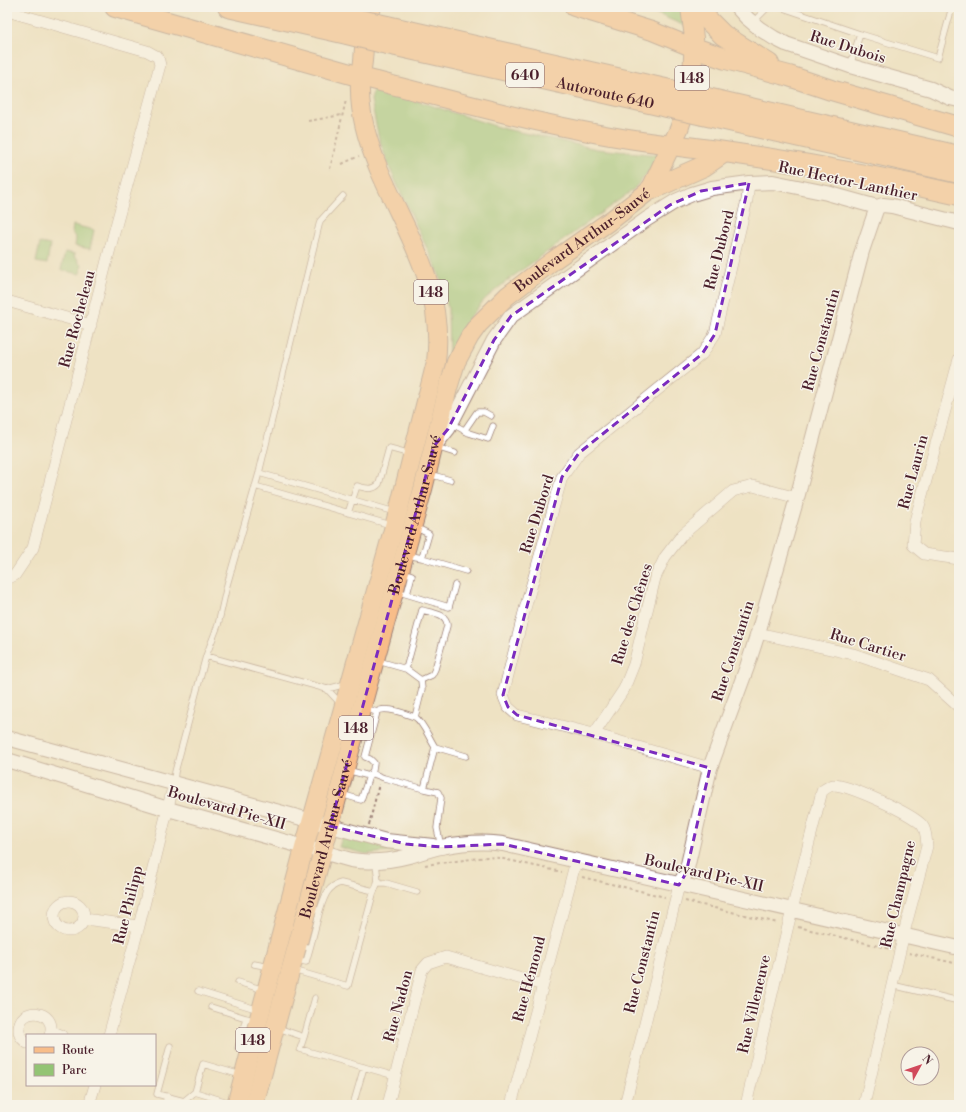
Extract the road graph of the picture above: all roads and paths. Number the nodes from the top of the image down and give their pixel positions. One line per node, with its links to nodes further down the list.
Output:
1 (115, 7): 19 (highway)
2 (228, 7): 14 (highway, Autoroute 640 / 640)
3 (307, 7): 14 (highway, Autoroute 640 / 640)
4 (372, 7): 19 (main road, Boulevard Arthur-Sauvé / 148)
5 (574, 7): 16 (main road)
6 (690, 7): 16 (main road, Boulevard Arthur-Sauvé / 148)
7 (694, 7): 18 (highway)
8 (736, 7): 13 (street, Rue Dubois)
9 (768, 7): 13 (lane)
10 (780, 7): 15 (lane)
11 (952, 7): 15 (lane)
12 (7, 11): 40 (street, Rue Rocheleau)
13 (753, 23): 17 (street, Rue Dubois)
14 (349, 26): 22 (highway, Autoroute 640 / 640, bridge)
15 (860, 34): 17 (lane)
16 (694, 48): 18 (highway); 26 (main road, Boulevard Arthur-Sauvé / 148)
17 (850, 66): 21 (street, Rue Dubois)
18 (790, 76): 25 (highway)
19 (361, 77): 26 (main road); 48 (main road, Boulevard Arthur-Sauvé / 148)
20 (347, 96): 23 (path)
21 (959, 100)
22 (705, 106): 29 (highway, Autoroute 640 / 640); 32 (highway, Autoroute 640 / 640)
23 (342, 115): 24 (path); 31 (path)
24 (308, 121)
25 (959, 127)
26 (672, 145): 27 (highway); 34 (main road, Boulevard Arthur-Sauvé / 148)
27 (723, 153): 34 (highway); 35 (highway)
28 (360, 155): 30 (path)
29 (959, 156)
30 (342, 164)
31 (330, 169)
32 (959, 173)
33 (749, 183): 37 (street, Rue Hector-Lanthier); 43 (street, Rue Hector-Lanthier); 74 (street, Rue Dubord)
34 (650, 190): 43 (main road, Boulevard Arthur-Sauvé / 148)
35 (959, 195)
36 (343, 196): 49 (lane)
37 (877, 208): 38 (street, Rue Hector-Lanthier); 53 (street, Rue Constantin)
38 (959, 223)
39 (7, 302): 40 (street)
40 (91, 325): 61 (street, Rue Rocheleau)
41 (959, 359): 59 (street, Rue Laurin)
42 (491, 416): 45 (lane)
43 (446, 421): 45 (lane); 46 (main road, Boulevard Arthur-Sauvé / 148)
44 (493, 426): 45 (lane)
45 (464, 431)
46 (434, 446): 47 (lane); 50 (main road, Boulevard Arthur-Sauvé / 148)
47 (455, 453)
48 (413, 454): 54 (lane); 56 (main road, Boulevard Arthur-Sauvé / 148)
49 (258, 473): 52 (lane); 54 (lane)
50 (427, 474): 51 (lane); 56 (main road, Boulevard Arthur-Sauvé / 148)
51 (450, 480)
52 (255, 486): 55 (lane); 65 (lane)
53 (797, 498): 64 (street, Rue Constantin); 74 (street, Rue des Chênes)
54 (352, 500): 55 (lane); 56 (lane)
55 (348, 513): 56 (lane)
56 (406, 523): 57 (main road, Boulevard Arthur-Sauvé / 148); 58 (lane); 63 (main road, Boulevard Arthur-Sauvé / 148)
57 (405, 554): 58 (lane); 63 (main road, Boulevard Arthur-Sauvé / 148)
58 (422, 558): 60 (lane)
59 (959, 559)
60 (466, 571)
61 (7, 579)
62 (455, 585): 63 (lane)
63 (390, 589): 66 (main road, Boulevard Arthur-Sauvé / 148)
64 (758, 633): 71 (street, Rue Cartier); 80 (street, Rue Constantin)
65 (206, 656): 70 (lane); 84 (lane)
66 (366, 657): 67 (lane); 69 (main road, Boulevard Arthur-Sauvé / 148)
67 (406, 669): 68 (lane); 68 (lane)
68 (421, 680): 73 (lane)
69 (358, 685): 70 (lane); 72 (main road, Boulevard Arthur-Sauvé / 148)
70 (327, 689): 72 (lane)
71 (959, 707)
72 (357, 708): 73 (lane); 77 (main road, Boulevard Arthur-Sauvé / 148); 88 (main road, Boulevard Arthur-Sauvé / 148)
73 (415, 717): 76 (lane)
74 (594, 734): 80 (street, Rue Dubord)
75 (7, 738): 84 (street, Boulevard Pie-XII)
76 (435, 747): 78 (lane); 85 (lane)
77 (358, 752): 81 (main road, Boulevard Arthur-Sauvé / 148); 82 (lane)
78 (466, 756)
79 (7, 760): 87 (street, Boulevard Pie-XII)
80 (710, 768): 100 (street, Rue Constantin)
81 (345, 769): 82 (lane); 86 (main road, Boulevard Arthur-Sauvé / 148)
82 (370, 774): 85 (lane); 86 (lane)
83 (380, 782): 90 (path)
84 (174, 783): 87 (street, Rue Philipp); 88 (street, Boulevard Pie-XII)
85 (424, 789): 91 (lane)
86 (339, 794): 89 (main road, Boulevard Arthur-Sauvé / 148)
87 (168, 809): 92 (street, Boulevard Pie-XII); 109 (street, Rue Philipp)
88 (312, 821): 89 (street, Boulevard Pie-XII); 92 (main road, Boulevard Arthur-Sauvé / 148)
89 (330, 826): 91 (street, Boulevard Pie-XII); 93 (main road, Boulevard Arthur-Sauvé / 148)
90 (368, 829)
91 (441, 847): 94 (street, Boulevard Pie-XII); 95 (street, Boulevard Pie-XII)
92 (304, 848): 93 (street, Boulevard Pie-XII); 115 (main road, Boulevard Arthur-Sauvé / 148)
93 (322, 852): 95 (street, Boulevard Pie-XII); 101 (main road, Boulevard Arthur-Sauvé / 148)
94 (576, 861): 100 (street, Boulevard Pie-XII); 119 (street, Rue Hémond)
95 (376, 862): 99 (lane)
96 (422, 865): 97 (path)
97 (560, 872)
98 (582, 877): 104 (path)
99 (377, 883): 102 (lane); 103 (lane)
100 (679, 885): 106 (street, Boulevard Pie-XII); 147 (street, Rue Constantin)
101 (319, 891): 102 (lane); 115 (main road, Boulevard Arthur-Sauvé / 148)
102 (374, 891): 115 (lane)
103 (417, 892)
104 (669, 898)
105 (685, 901): 108 (path)
106 (791, 910): 111 (street, Boulevard Pie-XII); 111 (street, Rue Champagne); 148 (street, Rue Villeneuve)
107 (84, 919): 109 (street)
108 (780, 923)
109 (139, 926): 129 (street, Rue Philipp)
110 (795, 926): 112 (path)
111 (904, 936): 113 (street, Boulevard Pie-XII); 120 (street, Rue Champagne)
112 (890, 948)
113 (959, 948)
114 (908, 953): 117 (path)
115 (287, 959): 116 (lane); 122 (main road, Boulevard Arthur-Sauvé / 148)
116 (254, 964)
117 (959, 964)
118 (238, 982): 122 (lane)
119 (543, 985): 131 (street, Rue Nadon); 146 (street, Rue Hémond)
120 (892, 985): 124 (lane); 149 (street, Rue Champagne)
121 (198, 991): 126 (lane)
122 (275, 993): 126 (main road, Boulevard Arthur-Sauvé / 148)
123 (315, 998): 130 (lane)
124 (959, 1001)
125 (211, 1007): 126 (lane)
126 (266, 1019): 130 (lane); 134 (main road, Boulevard Arthur-Sauvé / 148); 134 (lane)
127 (386, 1032): 131 (lane)
128 (54, 1034): 132 (street)
129 (109, 1034)
130 (304, 1037): 135 (lane)
131 (405, 1038): 136 (street, Rue Nadon)
132 (26, 1042)
133 (170, 1046): 140 (lane)
134 (258, 1053): 137 (main road, Boulevard Arthur-Sauvé / 148)
135 (364, 1067): 136 (lane); 144 (lane)
136 (395, 1076): 145 (street, Rue Nadon)
137 (252, 1078): 139 (lane); 143 (main road, Boulevard Arthur-Sauvé / 148)
138 (95, 1086): 141 (street)
139 (195, 1092): 140 (lane); 143 (lane)
140 (167, 1096): 142 (lane)
141 (90, 1105)
142 (165, 1105)
143 (241, 1105)
144 (353, 1105)
145 (388, 1105)
146 (511, 1105)
147 (625, 1105)
148 (746, 1105)
149 (864, 1105)

